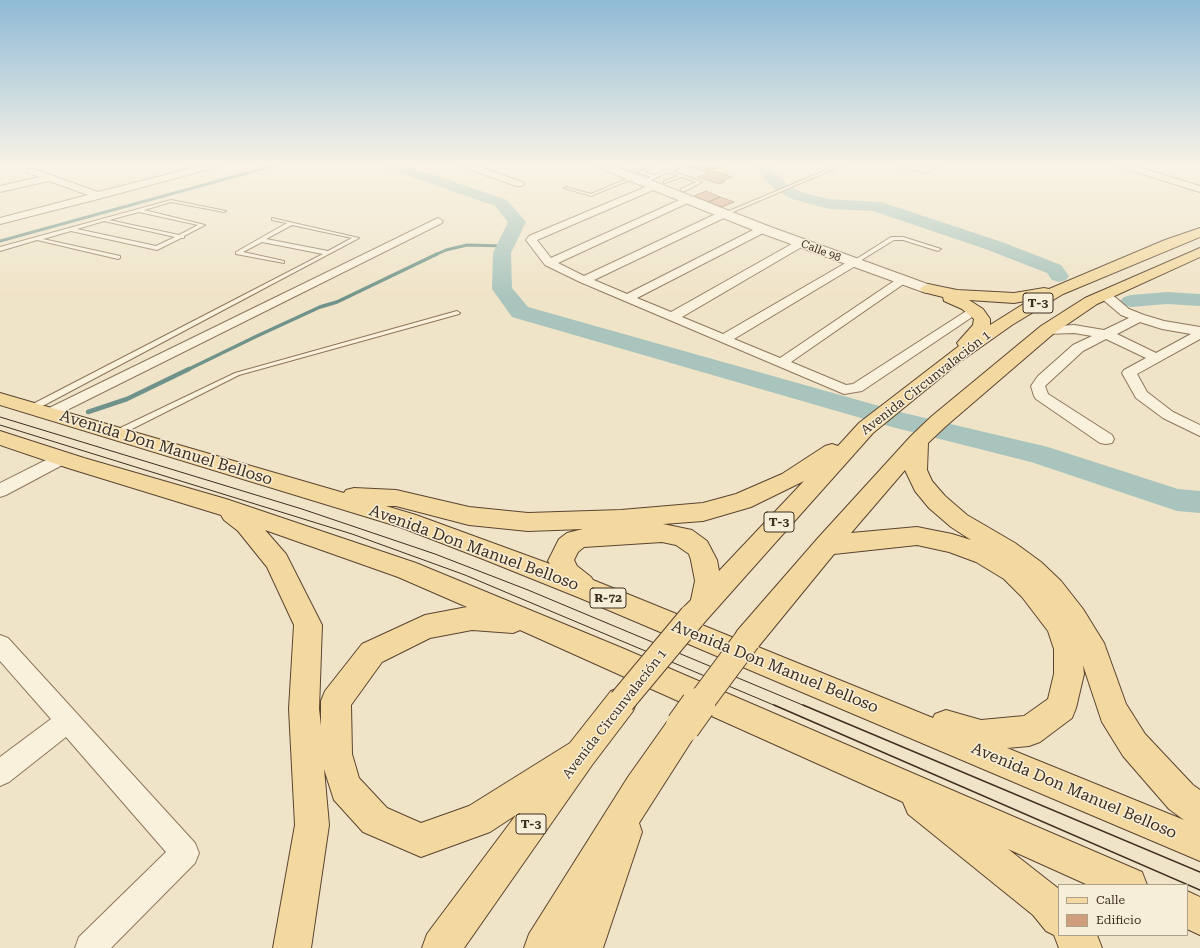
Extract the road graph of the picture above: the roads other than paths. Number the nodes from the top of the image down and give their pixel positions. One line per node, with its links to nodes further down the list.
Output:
1 (47, 209): 13 (street)
2 (141, 209): 8 (lane)
3 (215, 209): 9 (lane)
4 (592, 209): 29 (street)
5 (657, 209): 29 (street)
6 (714, 209): 10 (street, Calle 98)
7 (735, 209): 10 (lane)
8 (138, 210): 11 (lane); 19 (lane)
9 (224, 211)
10 (724, 214): 17 (street, Calle 98); 31 (street)
11 (103, 220): 16 (lane); 19 (lane)
12 (274, 220): 15 (lane)
13 (0, 221)
14 (438, 221): 50 (street)
15 (291, 223): 21 (lane); 26 (lane)
16 (71, 229): 19 (lane); 20 (lane)
17 (763, 229): 22 (street, Calle 98); 36 (street)
18 (1200, 232): 34 (main road, Avenida Circunvalación 1 / T-3)
19 (182, 237)
20 (38, 239): 23 (lane); 27 (lane)
21 (261, 240): 26 (lane); 28 (lane)
22 (801, 243): 30 (street, Calle 98); 39 (street)
23 (0, 249)
24 (938, 249): 30 (lane)
25 (1200, 252): 35 (main road, T-3)
26 (328, 253): 50 (lane)
27 (118, 256)
28 (282, 262)
29 (549, 263): 31 (street)
30 (853, 263): 32 (street, Calle 98); 45 (street)
31 (584, 280): 36 (street)
32 (902, 281): 33 (street, Calle 98); 48 (street)
33 (928, 290): 34 (main road); 37 (main road)
34 (1057, 291): 46 (main road, Avenida Circunvalación 1 / T-3)
35 (1105, 295): 40 (street); 41 (main road, T-3)
36 (628, 298): 39 (street)
37 (975, 311): 46 (main road); 48 (street)
38 (457, 313): 53 (lane)
39 (672, 317): 45 (street)
40 (1139, 318): 42 (street); 43 (street)
41 (1047, 330): 43 (street); 56 (main road, T-3)
42 (1200, 331)
43 (1105, 334): 47 (street); 55 (street)
44 (1200, 334): 47 (street)
45 (724, 339): 48 (street)
46 (955, 357): 51 (main road, Avenida Circunvalación 1 / T-3)
47 (1156, 358): 52 (street)
48 (781, 363)
49 (0, 399): 50 (main road, Avenida Don Manuel Belloso / R-72)
50 (41, 410): 53 (main road, Avenida Don Manuel Belloso / R-72)
51 (866, 428): 59 (main road); 63 (main road, Avenida Circunvalación 1 / T-3)
52 (1200, 431)
53 (117, 433): 59 (main road, Avenida Don Manuel Belloso / R-72)
54 (0, 438): 57 (main road)
55 (1106, 439)
56 (918, 441): 61 (main road, T-3); 72 (main road)
57 (62, 458): 58 (street); 60 (main road)
58 (0, 491)
59 (320, 494): 62 (main road, Avenida Don Manuel Belloso / R-72)
60 (218, 505): 64 (main road); 80 (main road)
61 (827, 545): 66 (main road); 71 (main road, T-3, bridge)
62 (589, 590): 63 (main road); 66 (main road, Avenida Don Manuel Belloso / R-72)
63 (698, 610): 68 (main road, Avenida Circunvalación 1 / T-3, bridge)
64 (532, 623): 68 (main road); 70 (main road)
65 (0, 645): 67 (street)
66 (863, 703): 73 (main road, Avenida Don Manuel Belloso / R-72)
67 (67, 721): 69 (street); 79 (street)
68 (582, 754): 81 (main road, Avenida Circunvalación 1 / T-3)
69 (0, 773)
70 (897, 784): 74 (main road); 77 (main road)
71 (640, 789): 82 (main road, T-3); 83 (main road)
72 (1200, 811)
73 (1200, 844)
74 (1127, 884)
75 (1188, 910): 76 (main road)
76 (1200, 916)
77 (1058, 917)
78 (1074, 936): 84 (main road)
79 (90, 948)
80 (292, 948)
81 (441, 948)
82 (543, 948)
83 (584, 948)
84 (1083, 948)

